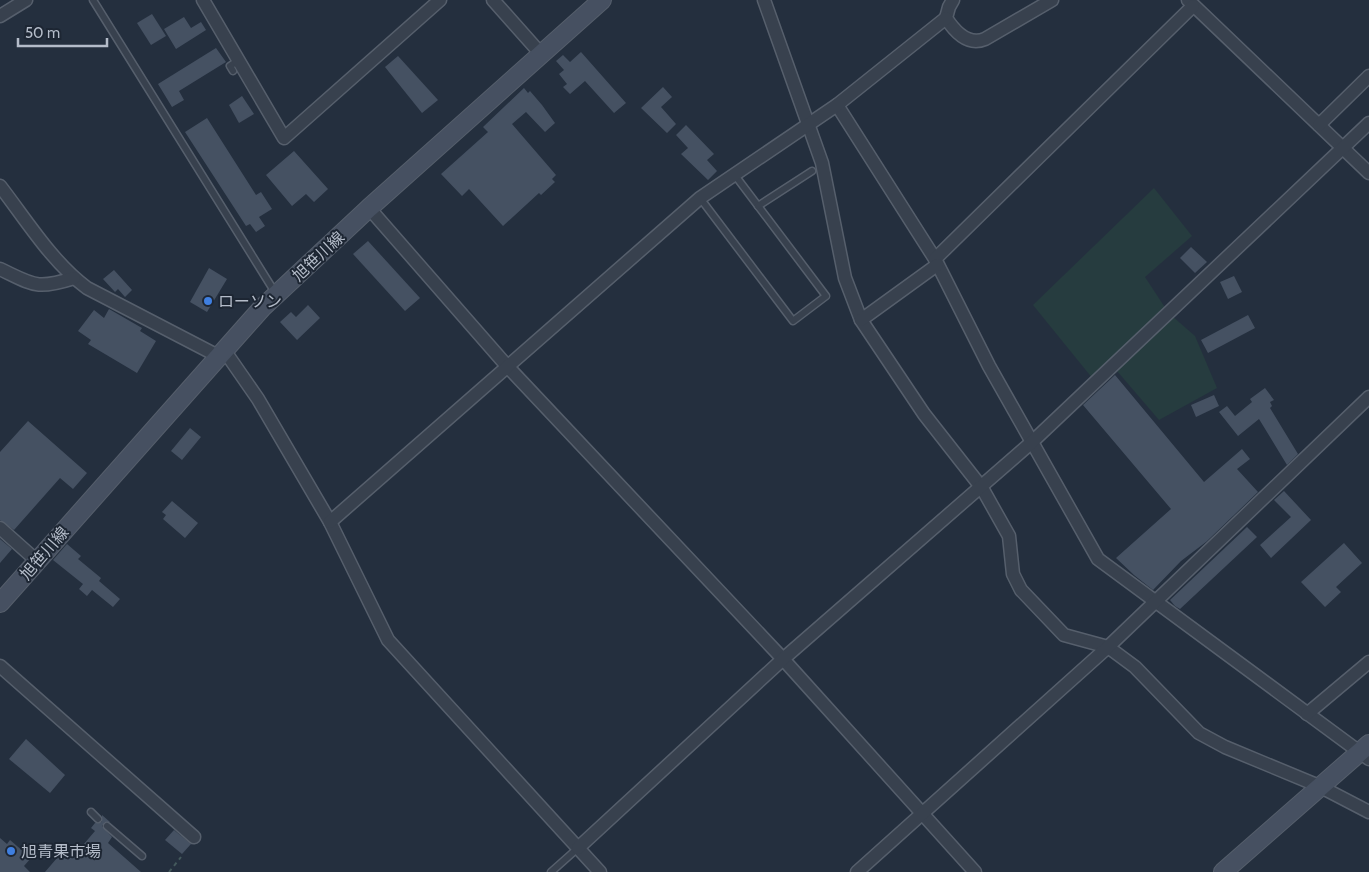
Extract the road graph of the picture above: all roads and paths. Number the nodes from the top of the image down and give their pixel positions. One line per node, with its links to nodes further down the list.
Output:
1 (26, 0): 11 (street)
2 (93, 0): 30 (lane)
3 (203, 0): 4 (street)
4 (440, 0)
5 (494, 0): 13 (street)
6 (602, 0): 13 (main road, 旭笹川線)
7 (764, 0): 16 (street)
8 (954, 0): 12 (street)
9 (1052, 0): 12 (street)
10 (1191, 3): 18 (street); 27 (street)
11 (0, 16)
12 (946, 18): 15 (street)
13 (541, 54): 26 (main road, 旭笹川線)
14 (1369, 76): 18 (street)
15 (837, 104): 16 (street); 27 (street)
16 (809, 122): 22 (street); 31 (street)
17 (1369, 123): 19 (street)
18 (1319, 125): 19 (street)
19 (1343, 148): 21 (street); 35 (street)
20 (812, 171): 25 (lane)
21 (1369, 173)
22 (734, 174): 24 (street); 25 (lane)
23 (0, 186): 29 (street)
24 (700, 198): 25 (lane); 33 (street)
25 (758, 206)
26 (369, 208): 30 (main road, 旭笹川線); 33 (street)
27 (936, 262): 31 (street); 35 (street)
28 (0, 269): 29 (street)
29 (74, 278): 32 (street)
30 (276, 295): 32 (main road, 旭笹川線)
31 (862, 320): 36 (street)
32 (221, 353): 37 (street); 39 (main road, 旭笹川線)
33 (507, 366): 37 (street); 43 (street)
34 (1369, 397): 41 (street)
35 (1032, 442): 36 (street); 41 (street)
36 (982, 488): 42 (street); 43 (street)
37 (330, 522): 55 (street)
38 (0, 528): 39 (street)
39 (38, 561): 40 (main road, 旭笹川線)
40 (0, 603)
41 (1156, 603): 42 (street); 46 (street)
42 (1108, 647): 48 (street); 51 (street)
43 (783, 659): 51 (street); 55 (street)
44 (1369, 662): 46 (street)
45 (0, 666): 54 (street)
46 (1308, 714): 47 (street)
47 (1366, 752): 48 (main road)
48 (1319, 786): 50 (street); 63 (main road)
49 (90, 812): 52 (lane)
50 (1369, 812)
51 (923, 814): 61 (street); 62 (street)
52 (98, 819)
53 (107, 826): 56 (lane)
54 (194, 837)
55 (578, 848): 59 (lane); 60 (street)
56 (142, 856)
57 (182, 857): 58 (path)
58 (169, 872)
59 (552, 872)
60 (600, 872)
61 (857, 872)
62 (975, 872)
63 (1224, 872)

